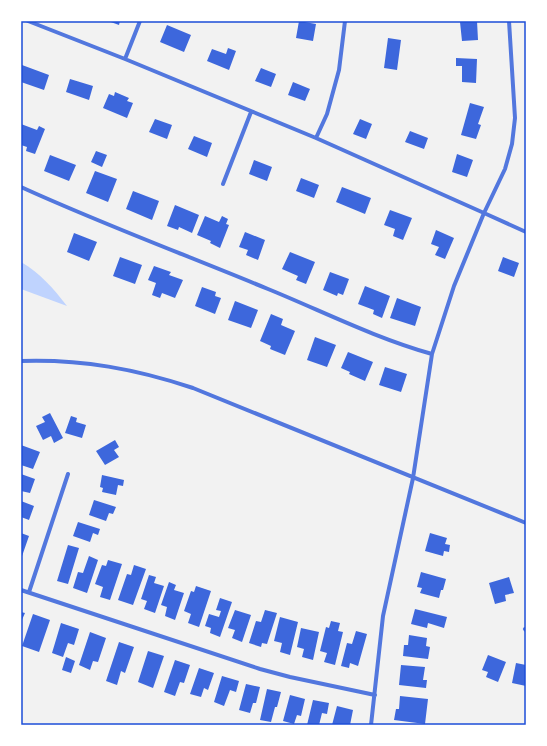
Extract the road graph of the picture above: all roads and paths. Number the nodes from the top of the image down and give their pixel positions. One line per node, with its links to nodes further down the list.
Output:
1 (28, 21): 5 (street)
2 (140, 21): 5 (street)
3 (345, 21): 7 (street)
4 (509, 21): 10 (street)
5 (125, 59): 6 (street)
6 (251, 112): 7 (street); 8 (street)
7 (316, 138): 10 (street)
8 (223, 184)
9 (21, 187): 12 (street)
10 (484, 212): 11 (street); 12 (street)
11 (526, 232)
12 (432, 354): 15 (street)
13 (21, 361): 15 (street)
14 (68, 474): 18 (street)
15 (413, 478): 16 (street); 19 (street)
16 (526, 522)
17 (21, 590): 18 (street)
18 (28, 592): 19 (street)
19 (374, 695): 20 (street)
20 (371, 725)

